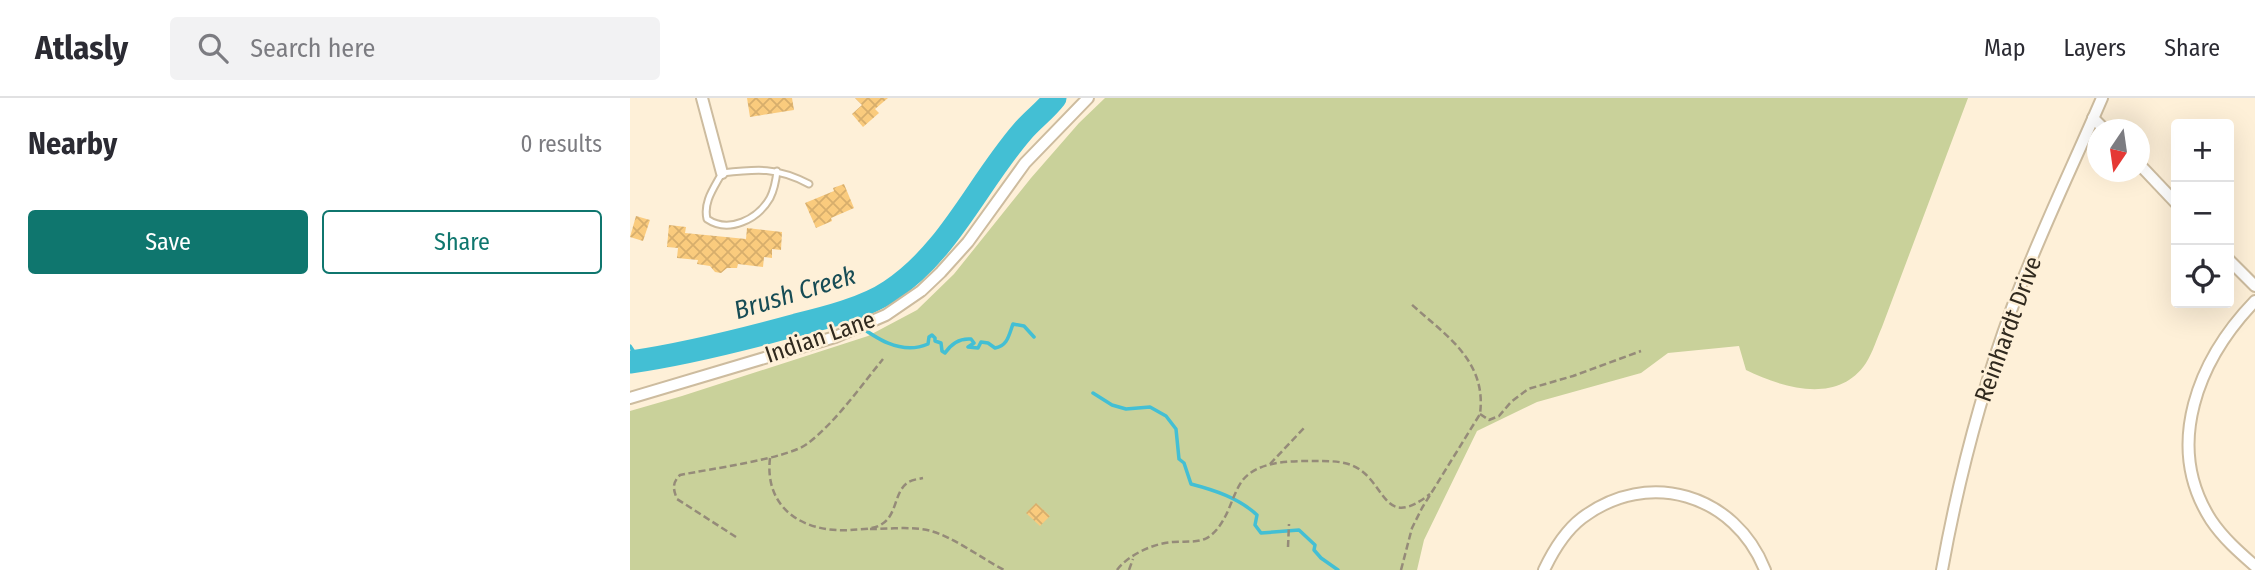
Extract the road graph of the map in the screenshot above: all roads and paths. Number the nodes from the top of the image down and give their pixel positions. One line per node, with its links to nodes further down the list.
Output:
1 (702, 98): 6 (street)
2 (1088, 98): 16 (street, Indian Lane)
3 (2102, 98): 4 (street, Reinhardt Drive)
4 (2094, 118): 35 (street, Reinhardt Drive)
5 (777, 171): 6 (lane); 6 (lane); 8 (lane)
6 (722, 173)
7 (2150, 176): 9 (street)
8 (808, 184)
9 (2171, 199)
10 (2234, 265): 11 (street)
11 (2255, 286)
12 (2255, 301): 28 (street)
13 (1410, 303): 17 (path)
14 (1641, 351): 17 (path)
15 (883, 359): 19 (path)
16 (630, 398)
17 (1480, 414): 22 (path)
18 (1304, 428): 20 (path)
19 (770, 457): 24 (path); 25 (path)
20 (1269, 466): 22 (path); 27 (path)
21 (923, 478): 24 (path)
22 (1430, 494): 32 (path)
23 (1289, 524): 26 (path)
24 (867, 529): 29 (path)
25 (736, 537)
26 (1288, 547)
27 (1135, 556): 30 (path); 31 (path)
28 (2255, 566)
29 (1004, 570)
30 (1117, 570)
31 (1129, 570)
32 (1401, 570)
33 (1544, 570): 34 (street)
34 (1765, 570)
35 (1942, 570)

